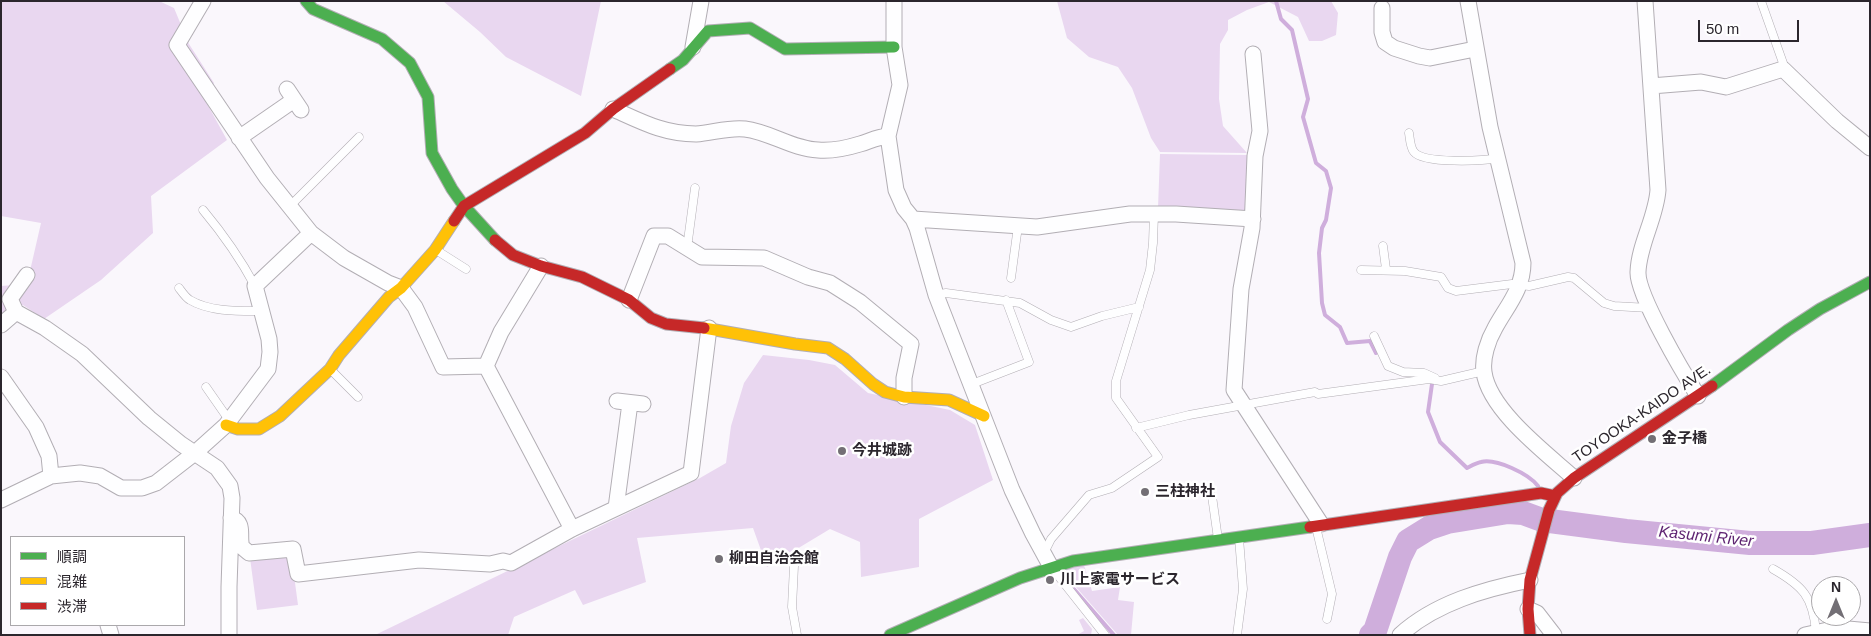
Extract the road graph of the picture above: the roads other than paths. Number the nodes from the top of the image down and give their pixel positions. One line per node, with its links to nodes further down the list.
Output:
1 (203, 1): 20 (street)
2 (306, 1): 25 (street)
3 (701, 1): 9 (street)
4 (894, 1): 10 (street)
5 (1468, 1): 11 (street)
6 (1645, 1): 14 (street)
7 (1760, 1): 13 (lane)
8 (1382, 8): 11 (street)
9 (693, 48): 10 (street); 16 (street)
10 (894, 48): 18 (street)
11 (1475, 49): 22 (street)
12 (1253, 54): 29 (street)
13 (1783, 69): 14 (street); 21 (street)
14 (1650, 86): 50 (street)
15 (294, 100): 20 (street)
16 (613, 109): 18 (street); 25 (street)
17 (1409, 133): 22 (lane)
18 (888, 136): 28 (street)
19 (359, 137): 24 (lane)
20 (239, 138): 24 (street)
21 (1870, 148)
22 (1498, 158): 42 (street)
23 (695, 188): 33 (lane)
24 (290, 206): 31 (street)
25 (464, 206): 34 (street); 35 (street)
26 (203, 210): 43 (lane)
27 (1154, 214): 29 (street); 30 (street); 49 (lane)
28 (913, 219): 30 (street); 46 (street)
29 (1253, 219): 67 (street)
30 (1018, 226): 40 (lane)
31 (311, 233): 43 (street); 45 (street)
32 (1383, 246): 37 (lane)
33 (687, 248): 47 (street); 65 (street)
34 (435, 250): 36 (lane); 45 (street)
35 (541, 266): 47 (street); 56 (street)
36 (466, 269)
37 (1386, 269): 38 (lane); 42 (lane)
38 (1361, 270)
39 (27, 275): 52 (street)
40 (1011, 278)
41 (1870, 282): 63 (street, TOYOOKA-KAIDO AVE.)
42 (1520, 285): 50 (lane); 58 (street)
43 (255, 286): 51 (street)
44 (180, 288): 51 (lane)
45 (402, 288): 56 (street); 57 (street)
46 (936, 295): 48 (lane); 61 (street)
47 (629, 300): 54 (street)
48 (1006, 300): 49 (lane); 61 (lane)
49 (1138, 307): 70 (lane)
50 (1649, 308): 63 (street)
51 (262, 311): 69 (street)
52 (16, 312): 53 (street); 71 (street)
53 (1, 325)
54 (709, 328): 65 (street); 77 (street)
55 (1374, 336): 60 (lane)
56 (486, 366): 80 (street)
57 (330, 369): 64 (lane); 69 (street)
58 (1484, 371): 60 (lane); 73 (street)
59 (1, 377): 72 (street)
60 (1436, 380): 67 (lane)
61 (972, 384): 68 (street)
62 (206, 387): 69 (lane)
63 (1698, 396): 73 (street, TOYOOKA-KAIDO AVE.)
64 (358, 397)
65 (904, 397): 68 (street)
66 (630, 403): 77 (street)
67 (1244, 405): 70 (lane); 79 (street)
68 (984, 416): 83 (street)
69 (227, 422): 71 (street)
70 (1136, 428): 83 (lane)
71 (196, 452): 72 (street); 78 (street)
72 (51, 476): 76 (street)
73 (1574, 478): 75 (street, TOYOOKA-KAIDO AVE.)
74 (1212, 496): 82 (lane)
75 (1555, 496): 79 (street); 87 (street, TOYOOKA-KAIDO AVE.)
76 (1, 500)
77 (616, 508): 80 (street)
78 (231, 518): 80 (street); 92 (street)
79 (1318, 525): 81 (street); 89 (lane)
80 (572, 529)
81 (1239, 536): 82 (street); 96 (lane)
82 (1218, 539): 85 (street)
83 (1044, 553): 85 (street)
84 (794, 566): 93 (lane)
85 (1051, 566): 94 (street); 95 (lane)
86 (1773, 569): 91 (lane)
87 (1530, 580): 88 (street, TOYOOKA-KAIDO AVE.); 97 (street)
88 (1528, 609): 98 (street, TOYOOKA-KAIDO AVE.); 99 (street)
89 (1327, 620)
90 (1870, 631): 91 (street)
91 (1811, 633)
92 (229, 635)
93 (796, 635)
94 (890, 635)
95 (1105, 635)
96 (1237, 635)
97 (1400, 635)
98 (1530, 635)
99 (1554, 635)

